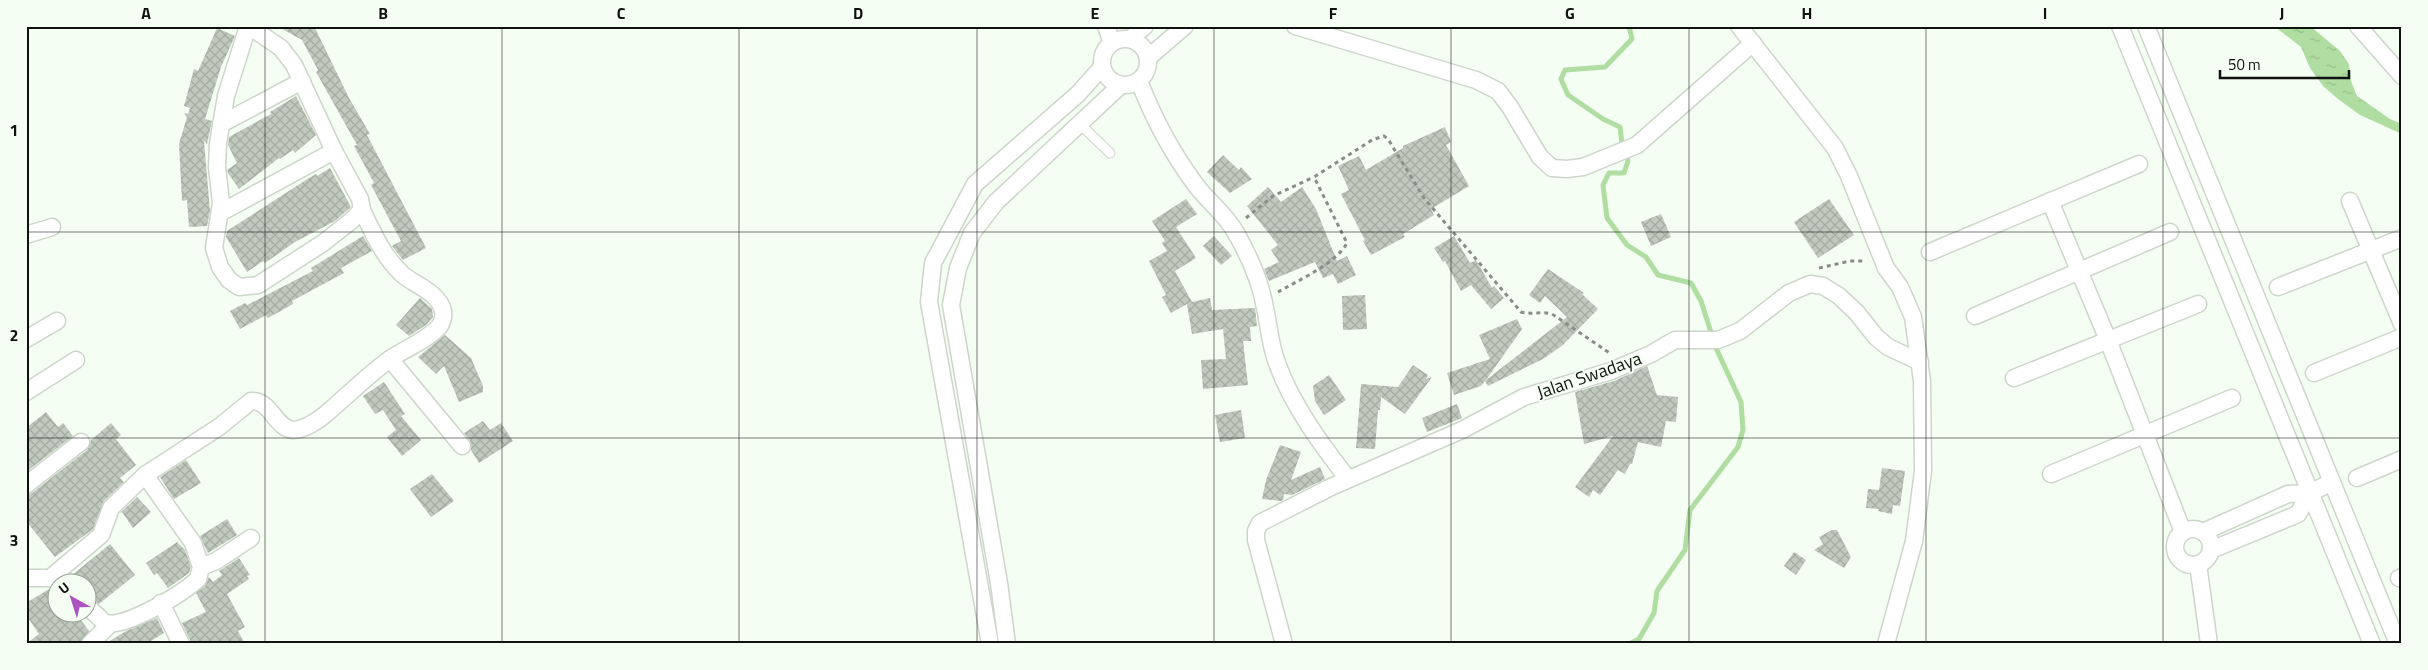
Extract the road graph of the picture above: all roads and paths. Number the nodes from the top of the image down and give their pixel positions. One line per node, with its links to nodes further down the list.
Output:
1 (248, 26): 16 (street); 19 (street)
2 (1106, 26): 11 (street)
3 (1145, 26): 10 (street)
4 (1185, 26): 13 (street)
5 (1296, 26): 12 (street)
6 (1739, 26): 12 (street)
7 (2120, 26): 66 (street)
8 (2146, 26): 64 (street)
9 (2358, 26): 15 (street)
10 (1130, 39): 11 (street); 13 (street)
11 (1112, 43): 14 (street)
12 (1753, 43): 36 (street)
13 (1148, 57): 17 (street)
14 (1102, 67): 18 (street); 77 (street)
15 (2402, 76)
16 (302, 81): 19 (street); 21 (street)
17 (1139, 81): 18 (street); 30 (street)
18 (1121, 85): 20 (street)
19 (221, 124): 28 (street)
20 (1081, 125): 22 (lane); 76 (street)
21 (334, 151): 27 (street); 28 (street)
22 (1110, 153)
23 (2139, 164): 25 (street)
24 (1314, 177): 30 (path); 40 (path); 51 (path)
25 (2050, 201): 35 (street); 37 (street)
26 (2350, 202): 34 (street)
27 (362, 210): 28 (street); 48 (street)
28 (220, 213)
29 (52, 227): 32 (street)
30 (1233, 228): 40 (street)
31 (2170, 232): 37 (street)
32 (26, 235)
33 (2402, 238): 34 (street)
34 (2371, 250): 39 (street); 44 (street)
35 (1930, 252)
36 (1886, 268): 38 (path); 50 (street)
37 (2079, 271): 42 (street); 47 (street)
38 (1800, 287): 50 (street); 51 (street, Jalan Swadaya)
39 (2278, 287)
40 (1264, 300): 63 (street)
41 (2198, 304): 47 (street)
42 (1975, 316)
43 (57, 321): 46 (street)
44 (2402, 324)
45 (2402, 337): 52 (street)
46 (26, 339)
47 (2108, 340): 53 (street); 56 (street)
48 (390, 359): 58 (street); 61 (street)
49 (76, 360): 54 (street)
50 (1920, 362): 86 (street)
51 (1626, 365): 63 (street, Jalan Swadaya)
52 (2314, 373)
53 (2014, 378)
54 (26, 392)
55 (2232, 398): 56 (street)
56 (2144, 436): 60 (street); 67 (street)
57 (81, 442): 65 (street)
58 (462, 446)
59 (2402, 459): 62 (street)
60 (2051, 474)
61 (145, 475): 72 (street); 73 (street)
62 (2357, 478)
63 (1348, 479): 85 (street, Jalan Swadaya)
64 (2332, 482): 66 (street); 89 (street)
65 (26, 485)
66 (2310, 492): 68 (street); 70 (street); 88 (street)
67 (2183, 532): 68 (street); 71 (street)
68 (2203, 532): 70 (street)
69 (251, 538): 72 (street)
70 (2211, 550): 71 (street)
71 (2198, 564): 87 (street)
72 (201, 567): 78 (street)
73 (64, 572)
74 (26, 578): 75 (street)
75 (48, 579)
76 (999, 583): 77 (lane); 84 (street)
77 (981, 586): 83 (street)
78 (161, 603): 80 (street); 82 (street)
79 (98, 618): 80 (street)
80 (110, 624): 81 (street)
81 (90, 644)
82 (181, 644)
83 (990, 644)
84 (1007, 644)
85 (1284, 644)
86 (1886, 644)
87 (2210, 644)
88 (2372, 644)
89 (2398, 644)

